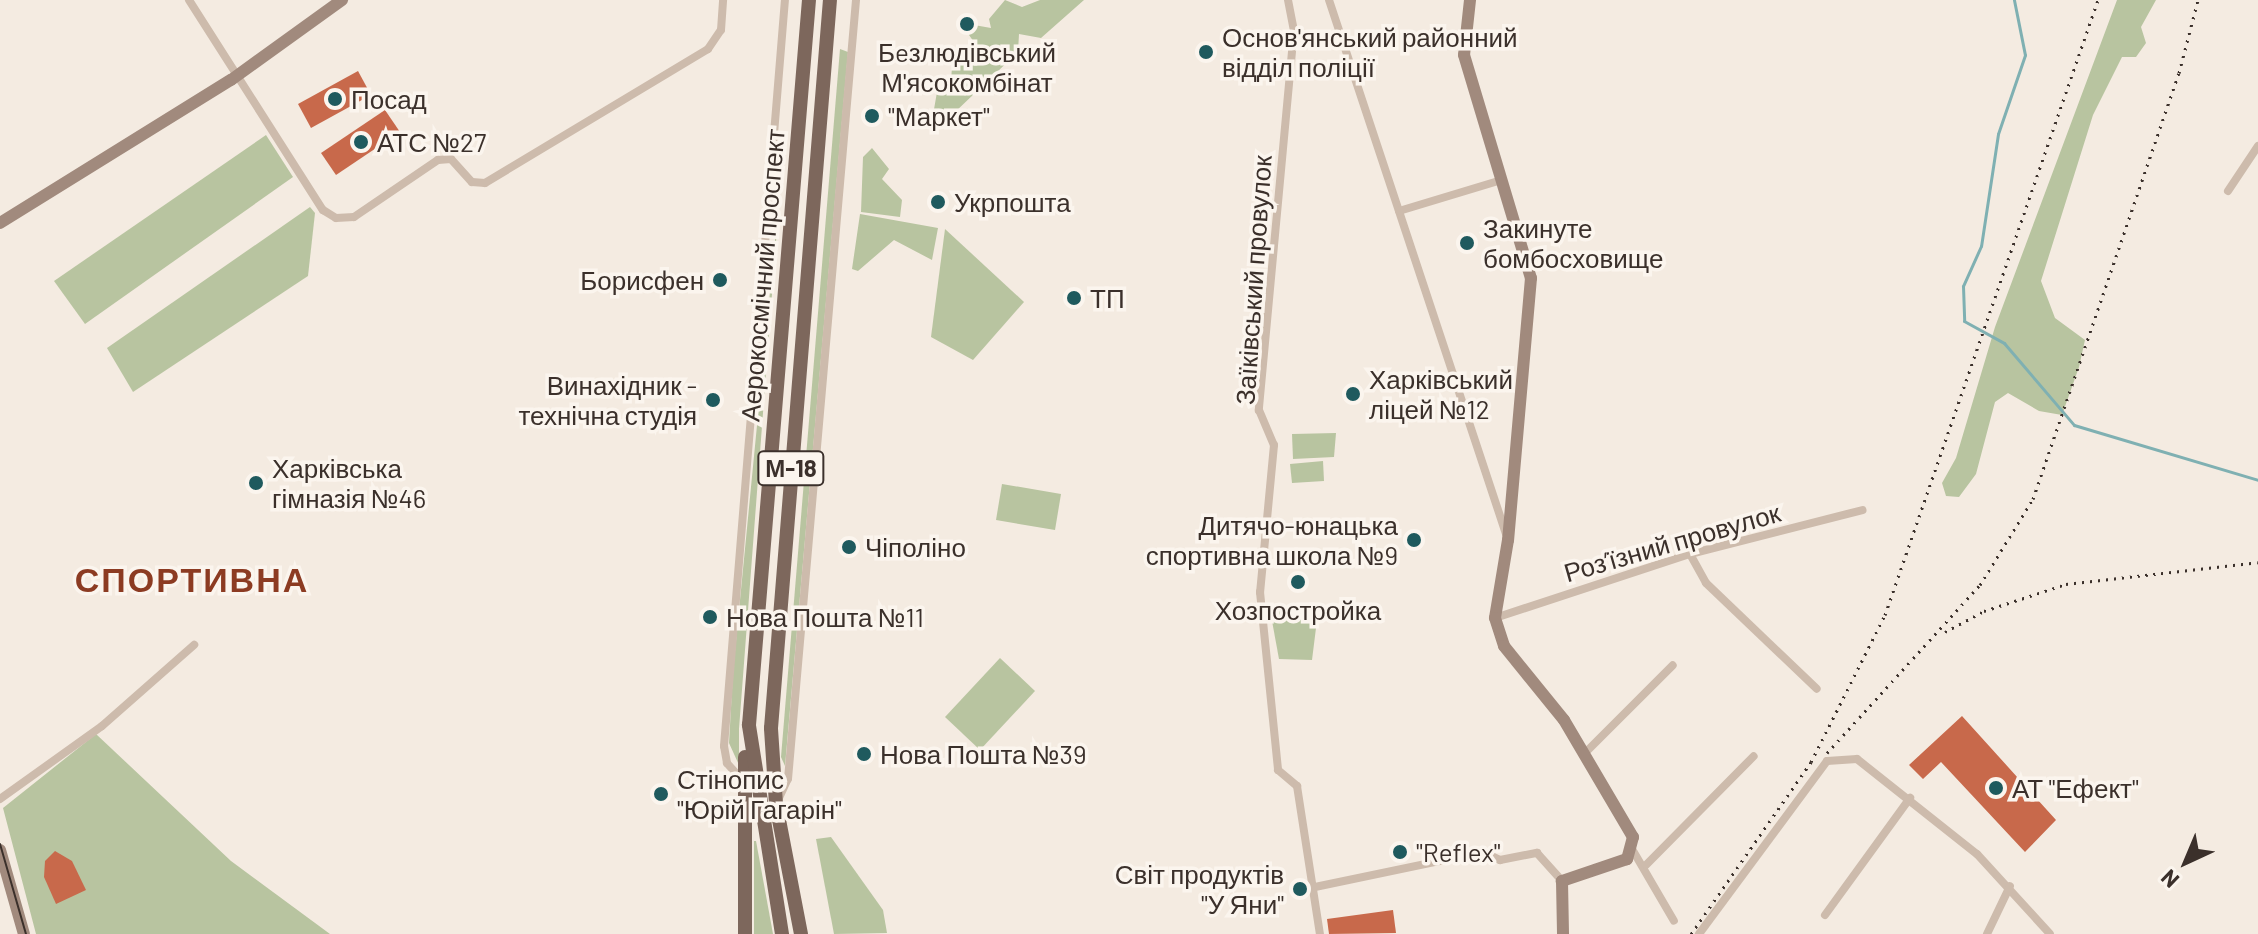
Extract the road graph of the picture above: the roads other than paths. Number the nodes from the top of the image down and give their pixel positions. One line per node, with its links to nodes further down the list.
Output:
1 (189, 0): 11 (street)
2 (342, 0): 11 (street)
3 (723, 0): 11 (street)
4 (785, 0): 27 (street)
5 (809, 0): 24 (main road, Аерокосмічний проспект / М-18)
6 (830, 0): 31 (main road, Аерокосмічний проспект / М-18)
7 (856, 0): 31 (street)
8 (1288, 0): 39 (street, Заїківський провулок)
9 (1329, 0): 15 (street)
10 (1470, 0): 13 (street)
11 (240, 74): 16 (street)
12 (2258, 146): 14 (street)
13 (1502, 180): 15 (street); 18 (street)
14 (2228, 191)
15 (1399, 211): 18 (street)
16 (1, 220)
17 (1862, 510): 19 (street, Роз’їзний провулок)
18 (1508, 540): 20 (street)
19 (1690, 554): 20 (street, Роз’їзний провулок); 23 (street)
20 (1495, 618): 25 (street)
21 (194, 645): 30 (street)
22 (1673, 665): 25 (street)
23 (1817, 689)
24 (749, 725): 27 (main road); 28 (main road, Аерокосмічний проспект / М-18)
25 (1585, 753): 33 (street)
26 (1754, 756): 36 (street)
27 (743, 781): 28 (street); 35 (main road)
28 (756, 792): 32 (main road, Аерокосмічний проспект / М-18)
29 (1910, 798): 38 (street); 40 (street); 48 (street)
30 (0, 799)
31 (776, 804): 45 (main road, Аерокосмічний проспект / М-18)
32 (766, 844): 35 (main road); 44 (main road, Аерокосмічний проспект / М-18)
33 (1632, 849): 36 (street); 37 (street)
34 (0, 850): 42 (street)
35 (744, 852): 43 (main road)
36 (1646, 865): 41 (street)
37 (1562, 881): 39 (street); 47 (street)
38 (2010, 886): 49 (street); 50 (street)
39 (1315, 887): 46 (street, Заїківський провулок)
40 (1825, 915)
41 (1674, 921)
42 (24, 934)
43 (745, 934)
44 (782, 934)
45 (801, 934)
46 (1320, 934)
47 (1563, 934)
48 (1699, 934)
49 (1987, 934)
50 (2050, 934)

